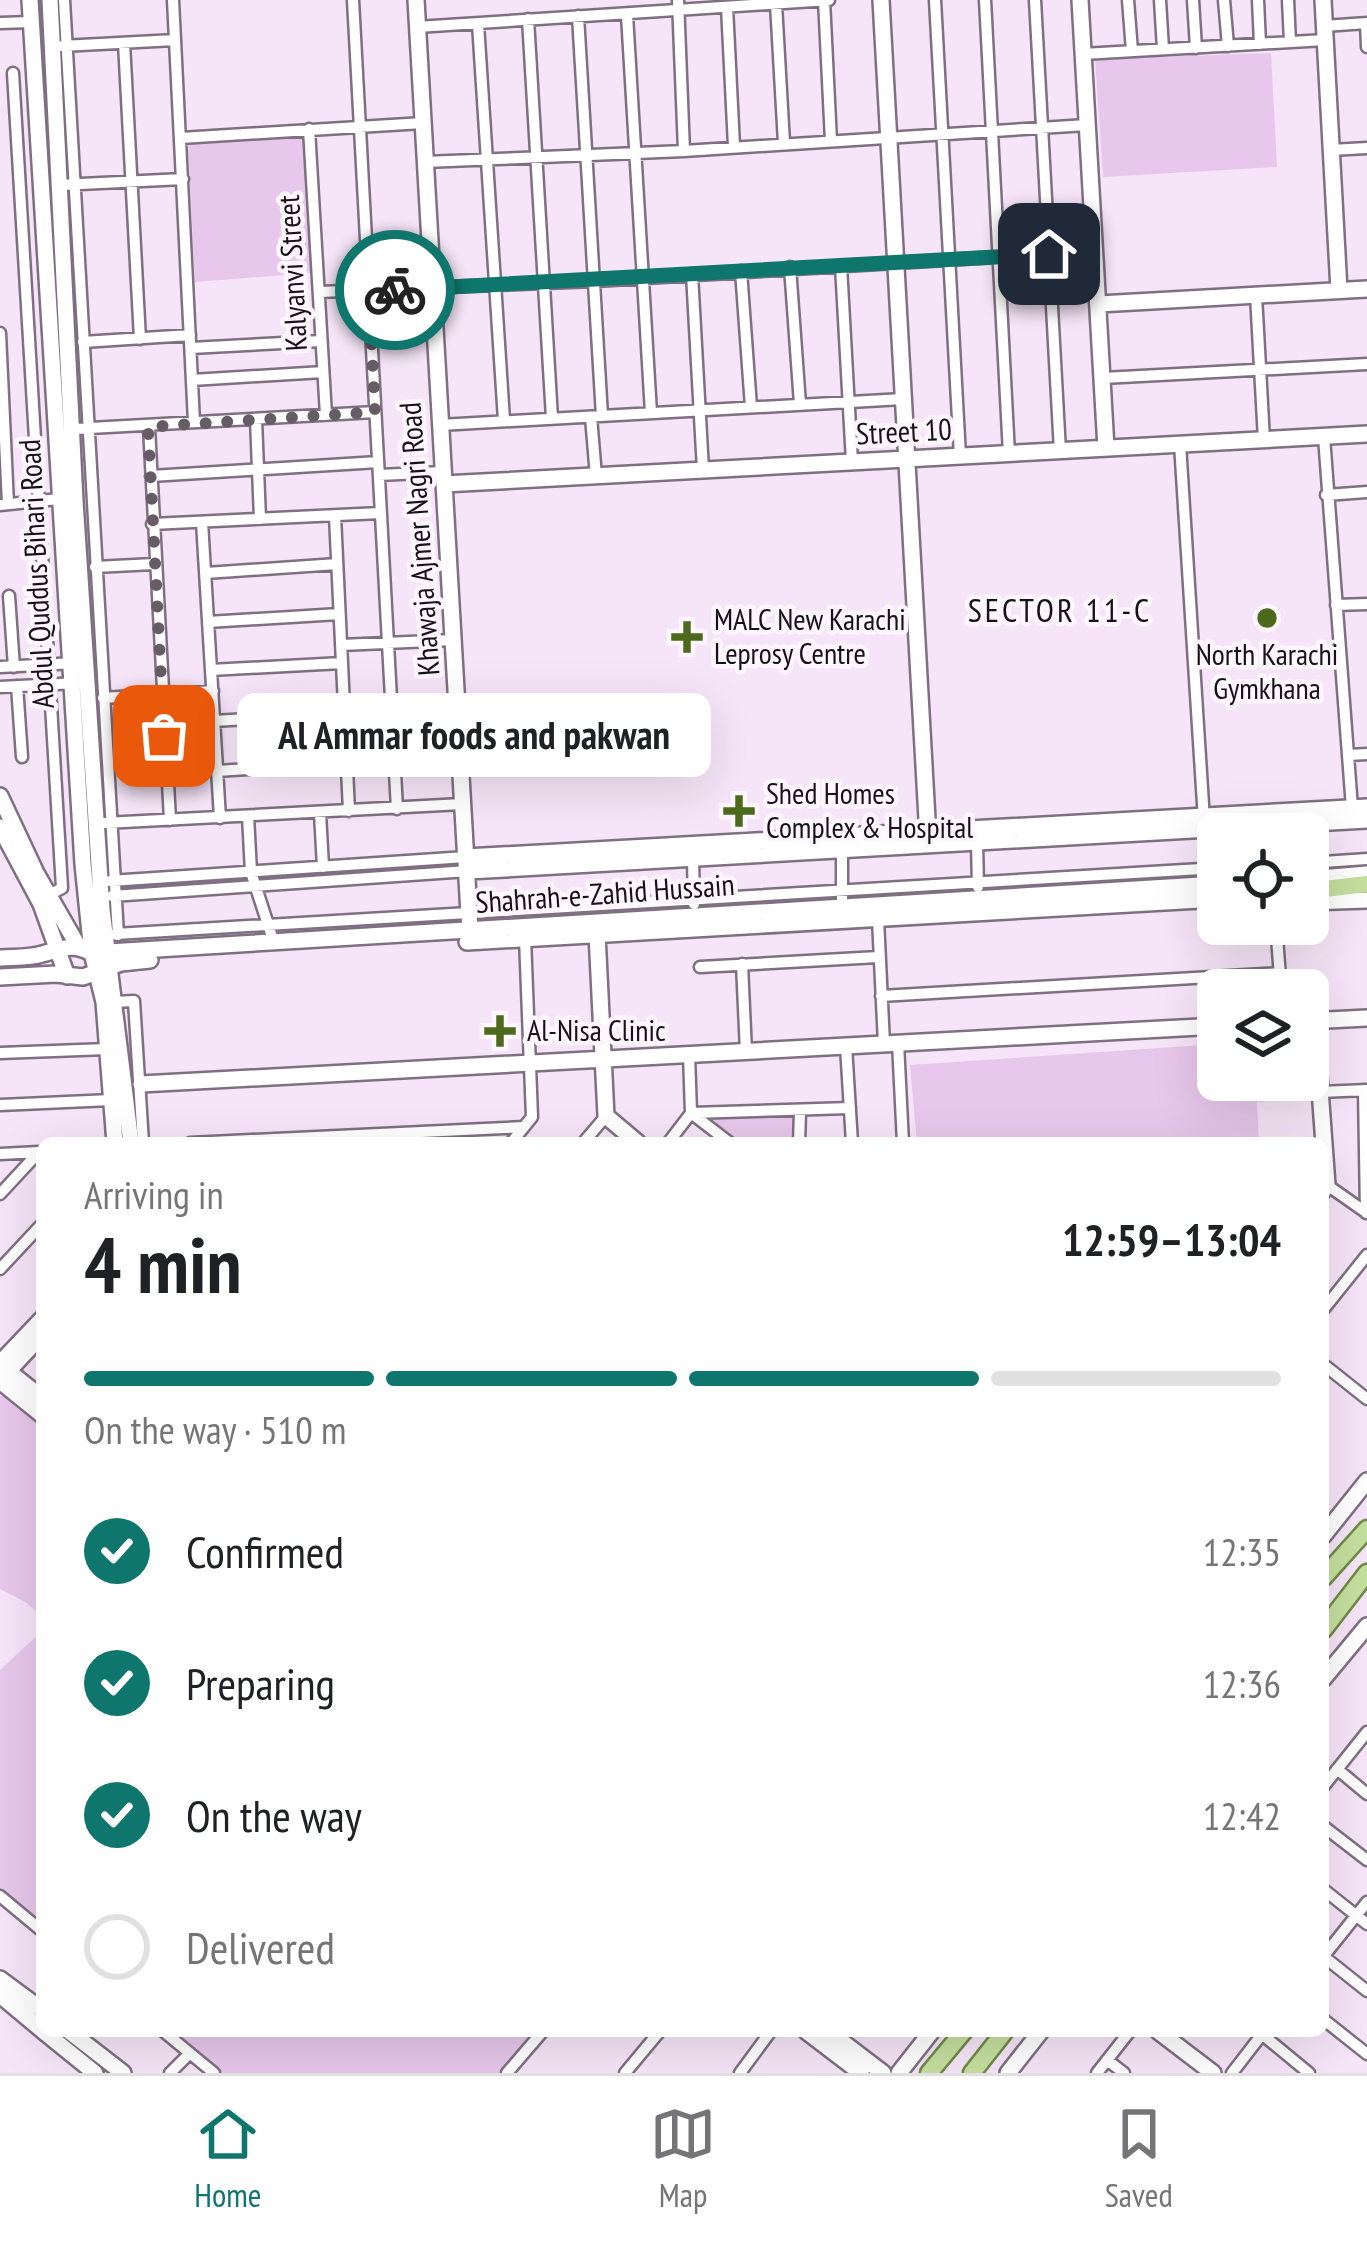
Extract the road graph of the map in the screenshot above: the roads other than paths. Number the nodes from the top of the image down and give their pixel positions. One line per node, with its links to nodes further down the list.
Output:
1 (30, 0): 28 (street, Abdul Quddus Bihari Road)
2 (50, 0): 37 (street, Abdul Quddus Bihari Road)
3 (64, 0): 37 (street)
4 (173, 0): 33 (street)
5 (352, 0): 47 (street)
6 (416, 0): 31 (street, Khawaja Ajmer Nagri Road)
7 (570, 0): 25 (street)
8 (826, 0): 21 (street); 57 (street)
9 (881, 0): 55 (street)
10 (934, 0): 52 (street)
11 (985, 0): 51 (street)
12 (1035, 0): 49 (street)
13 (1080, 0): 43 (street)
14 (1128, 0): 42 (street)
15 (1160, 0): 41 (street)
16 (1192, 0): 40 (street)
17 (1225, 0): 38 (street)
18 (1258, 0): 36 (street)
19 (1288, 0): 34 (street)
20 (1323, 0): 32 (street)
21 (776, 4): 23 (street); 58 (street)
22 (679, 6): 23 (street); 24 (street); 62 (street)
23 (728, 7): 59 (street)
24 (627, 15): 25 (street); 63 (street)
25 (574, 17): 26 (street); 64 (street)
26 (528, 19): 29 (street); 65 (street)
27 (0, 22): 28 (street)
28 (31, 22): 44 (street, Abdul Quddus Bihari Road)
29 (478, 23): 31 (street); 66 (street)
30 (1366, 23): 32 (street); 39 (street)
31 (417, 27): 46 (street, Khawaja Ajmer Nagri Road)
32 (1325, 33): 34 (street); 61 (street)
33 (175, 40): 35 (street); 56 (street)
34 (1290, 42): 36 (street)
35 (124, 43): 37 (street); 69 (street)
36 (1260, 44): 38 (street)
37 (59, 46): 53 (street, Abdul Quddus Bihari Road); 70 (street)
38 (1228, 46): 40 (street)
39 (1367, 47)
40 (1196, 48): 41 (street)
41 (1163, 50): 42 (street)
42 (1132, 51): 43 (street)
43 (1083, 54): 48 (street)
44 (34, 72): 45 (street); 54 (street, Abdul Quddus Bihari Road)
45 (7, 73): 137 (street)
46 (423, 123): 47 (street); 67 (street, Khawaja Ajmer Nagri Road)
47 (361, 125): 50 (street); 86 (street)
48 (1087, 125): 49 (street); 71 (street)
49 (1041, 128): 51 (street); 72 (street)
50 (309, 129): 56 (street); 88 (street, Kalyanvi Street)
51 (992, 131): 52 (street); 73 (street)
52 (942, 133): 55 (street); 74 (street)
53 (57, 134): 54 (street); 70 (street, Abdul Quddus Bihari Road)
54 (39, 136): 136 (street, Abdul Quddus Bihari Road)
55 (889, 137): 57 (street); 75 (street)
56 (181, 138): 68 (street)
57 (831, 141): 58 (street)
58 (784, 143): 59 (street)
59 (734, 146): 62 (street)
60 (1367, 148): 61 (street)
61 (1331, 150): 87 (street)
62 (684, 151): 63 (street)
63 (636, 153): 64 (street); 80 (street)
64 (586, 155): 65 (street); 81 (street)
65 (538, 156): 66 (street); 82 (street)
66 (488, 159): 67 (street); 83 (street)
67 (425, 162): 84 (street, Khawaja Ajmer Nagri Road)
68 (183, 179): 69 (street); 93 (street)
69 (131, 182): 70 (street); 92 (street)
70 (68, 185): 95 (street, Abdul Quddus Bihari Road)
71 (1096, 251): 72 (street); 90 (street)
72 (1049, 254): 73 (street); 123 (street)
73 (998, 258): 74 (street); 124 (street)
74 (949, 260): 75 (street); 125 (street)
75 (896, 263): 76 (street); 101 (street)
76 (841, 266): 77 (street); 102 (street)
77 (790, 267): 78 (street); 103 (street)
78 (741, 271): 79 (street); 104 (street)
79 (692, 274): 80 (street); 105 (street)
80 (643, 278): 81 (street); 107 (street)
81 (596, 280): 82 (street); 109 (street)
82 (545, 282): 83 (street); 111 (street)
83 (495, 285): 84 (street); 112 (street)
84 (432, 289): 86 (street); 114 (street, Khawaja Ajmer Nagri Road)
85 (1367, 289): 87 (street)
86 (369, 290): 88 (street); 106 (street)
87 (1339, 290): 89 (street)
88 (319, 292): 94 (street, Kalyanvi Street)
89 (1256, 295): 90 (street); 97 (street)
90 (1099, 304): 99 (street)
91 (0, 333): 138 (street)
92 (140, 339): 93 (street); 95 (street)
93 (190, 341): 94 (street); 100 (street)
94 (321, 341): 98 (street, Kalyanvi Street)
95 (76, 343): 116 (street, Abdul Quddus Bihari Road); 117 (street)
96 (1367, 364): 97 (street)
97 (1260, 369): 99 (street); 120 (street)
98 (323, 372): 100 (street); 108 (street, Kalyanvi Street)
99 (1103, 378): 122 (street)
100 (192, 380): 113 (street)
101 (904, 399): 102 (street); 126 (street)
102 (849, 401): 103 (street); 127 (street)
103 (800, 404): 104 (street)
104 (751, 406): 105 (street)
105 (700, 410): 107 (street); 130 (street)
106 (375, 412): 108 (street); 129 (street)
107 (651, 413): 109 (street)
108 (326, 415): 110 (street)
109 (597, 417): 111 (street); 132 (street)
110 (256, 418): 113 (street); 128 (street)
111 (552, 418): 112 (street)
112 (504, 421): 114 (street)
113 (194, 422): 115 (street)
114 (440, 425): 133 (street, Khawaja Ajmer Nagri Road)
115 (148, 427): 117 (street); 131 (street)
116 (72, 429): 117 (street); 147 (street, Abdul Quddus Bihari Road)
117 (91, 429): 146 (street)
118 (1367, 434): 119 (street, Street 10)
119 (1324, 436): 120 (street, Street 10); 135 (street)
120 (1264, 440): 121 (street, Street 10)
121 (1180, 444): 122 (street, Street 10); 183 (street)
122 (1106, 448): 123 (street, Street 10)
123 (1060, 451): 124 (street, Street 10)
124 (1009, 454): 125 (street, Street 10)
125 (960, 456): 126 (street, Street 10)
126 (907, 459): 127 (street, Street 10); 194 (street)
127 (852, 462): 130 (street, Street 10)
128 (258, 468): 129 (street); 131 (street); 141 (street)
129 (378, 468): 133 (street); 139 (street)
130 (703, 470): 132 (street, Street 10)
131 (151, 476): 143 (street)
132 (596, 476): 133 (street, Street 10)
133 (444, 478): 154 (street, Khawaja Ajmer Nagri Road)
134 (1367, 492): 135 (street)
135 (1326, 495): 151 (street)
136 (59, 499): 137 (street); 157 (street, Abdul Quddus Bihari Road)
137 (40, 501): 138 (street); 159 (street)
138 (4, 505)
139 (380, 513): 140 (street); 155 (street)
140 (335, 516): 141 (street); 145 (street)
141 (260, 519): 142 (street)
142 (202, 522): 143 (street); 148 (street)
143 (152, 524): 144 (street)
144 (154, 564): 146 (street); 168 (street)
145 (337, 564): 148 (street); 152 (street)
146 (98, 567): 147 (street); 169 (street)
147 (80, 568): 157 (street, Abdul Quddus Bihari Road)
148 (206, 573): 153 (street)
149 (9, 596): 161 (street)
150 (1367, 604): 151 (street)
151 (1336, 605): 173 (street)
152 (339, 614): 153 (street); 156 (street)
153 (208, 622): 162 (street)
154 (453, 640): 155 (street); 178 (street, Khawaja Ajmer Nagri Road)
155 (388, 643): 156 (street); 180 (street)
156 (341, 645): 158 (street)
157 (77, 663): 159 (street); 166 (street, Abdul Quddus Bihari Road)
158 (342, 663): 162 (street); 170 (street)
159 (51, 664): 161 (street); 163 (street)
160 (0, 667): 161 (street)
161 (14, 667)
162 (211, 670): 167 (street)
163 (52, 684): 164 (street); 166 (street); 211 (street)
164 (17, 686): 165 (street); 174 (street)
165 (0, 687)
166 (82, 688): 169 (street); 190 (street, Abdul Quddus Bihari Road); 229 (street, Abdul Quddus Bihari Road)
167 (213, 691): 168 (street); 171 (street)
168 (161, 694): 169 (street); 187 (street)
169 (106, 698): 190 (street)
170 (344, 713): 171 (street); 175 (street)
171 (214, 721): 176 (street)
172 (1367, 754): 173 (street)
173 (1348, 755): 179 (street)
174 (22, 758)
175 (346, 763): 176 (street); 181 (street)
176 (218, 771): 186 (street)
177 (0, 796): 211 (street)
178 (463, 804): 180 (street); 200 (street, Khawaja Ajmer Nagri Road)
179 (1359, 807): 184 (street)
180 (397, 809): 181 (street)
181 (349, 811): 182 (street)
182 (320, 812): 185 (street); 201 (street)
183 (1203, 813)
184 (1301, 813)
185 (248, 816): 186 (street); 205 (street)
186 (220, 818): 187 (street)
187 (170, 820): 190 (street)
188 (1367, 820): 192 (street)
189 (1197, 823): 194 (street)
190 (104, 824): 208 (street, Abdul Quddus Bihari Road)
191 (1197, 824): 195 (street)
192 (1329, 825)
193 (0, 827): 228 (street)
194 (928, 839): 195 (street); 196 (street); 200 (street)
195 (976, 843): 209 (street)
196 (842, 850): 197 (street); 212 (street)
197 (693, 859): 200 (street); 217 (street)
198 (1367, 859): 199 (street)
199 (1329, 862)
200 (467, 864): 201 (street); 205 (street); 218 (street, Khawaja Ajmer Nagri Road)
201 (323, 867): 205 (street)
202 (1197, 870): 209 (street)
203 (1367, 874): 204 (street)
204 (1329, 877)
205 (253, 879): 208 (street); 220 (street)
206 (1197, 884): 209 (street, Shahrah-e-Zahid Hussain)
207 (1367, 884): 210 (main road)
208 (109, 888): 229 (street, Abdul Quddus Bihari Road)
209 (978, 889): 212 (street); 216 (street, Shahrah-e-Zahid Hussain)
210 (1329, 889)
211 (49, 895): 229 (street)
212 (843, 896): 216 (street, Shahrah-e-Zahid Hussain); 217 (street, Shahrah-e-Zahid Hussain)
213 (1197, 900): 219 (street, Shahrah-e-Zahid Hussain)
214 (1367, 900): 215 (street)
215 (1329, 901)
216 (863, 902): 219 (street)
217 (693, 907): 218 (street); 221 (street, Shahrah-e-Zahid Hussain)
218 (469, 912): 220 (street); 221 (street); 222 (street, Khawaja Ajmer Nagri Road); 223 (street)
219 (871, 920): 224 (street, Shahrah-e-Zahid Hussain); 230 (street)
220 (268, 922): 226 (street); 229 (street)
221 (502, 929): 222 (street, Shahrah-e-Zahid Hussain); 225 (street)
222 (470, 932): 223 (street, Shahrah-e-Zahid Hussain)
223 (441, 933): 226 (street, Shahrah-e-Zahid Hussain); 227 (street)
224 (597, 934): 225 (street, Shahrah-e-Zahid Hussain); 248 (street)
225 (534, 938): 227 (street, Shahrah-e-Zahid Hussain); 249 (street)
226 (274, 943): 229 (street, Shahrah-e-Zahid Hussain)
227 (424, 944): 229 (street, Shahrah-e-Zahid Hussain)
228 (60, 948): 229 (street, Shahrah-e-Zahid Hussain); 231 (street, Shahrah-e-Zahid Hussain); 234 (street)
229 (104, 951): 234 (street, Shahrah-e-Zahid Hussain); 238 (street, Abdul Quddus Bihari Road); 244 (street, Abdul Quddus Bihari Road)
230 (878, 957): 232 (street); 237 (street)
231 (0, 958)
232 (742, 964): 233 (street); 245 (street)
233 (700, 967)
234 (68, 976): 235 (street, Shahrah-e-Zahid Hussain)
235 (0, 977)
236 (1197, 978): 237 (street)
237 (881, 996): 242 (street)
238 (114, 1002): 250 (street); 262 (street, Abdul Quddus Bihari Road)
239 (1367, 1018): 240 (street)
240 (1329, 1020)
241 (1197, 1027): 242 (street)
242 (891, 1044): 243 (street); 272 (street)
243 (846, 1046): 245 (street); 256 (street)
244 (107, 1049): 246 (street); 253 (street, Abdul Quddus Bihari Road)
245 (746, 1052): 247 (street)
246 (0, 1053)
247 (688, 1054): 248 (street); 258 (street)
248 (606, 1059): 249 (street); 259 (street)
249 (531, 1063): 250 (street); 260 (street)
250 (140, 1084): 263 (street)
251 (1365, 1090): 252 (street); 279 (street)
252 (1329, 1092)
253 (112, 1100): 255 (street); 261 (street, Abdul Quddus Bihari Road)
254 (1320, 1101): 273 (street)
255 (0, 1105)
256 (850, 1108): 257 (street); 271 (street)
257 (800, 1112): 258 (street); 270 (street)
258 (692, 1113): 268 (street); 269 (street)
259 (606, 1116): 266 (street); 267 (street)
260 (524, 1127): 264 (street); 265 (street)
261 (115, 1137)
262 (130, 1137)
263 (143, 1137)
264 (443, 1137)
265 (516, 1137)
266 (588, 1137)
267 (631, 1137)
268 (673, 1137)
269 (722, 1137)
270 (799, 1137)
271 (852, 1137)
272 (901, 1137)
273 (1322, 1137)
274 (36, 1152): 275 (street)
275 (0, 1154)
276 (36, 1156): 278 (street)
277 (1329, 1190): 279 (street)
278 (0, 1194)
279 (1367, 1213)
280 (36, 1230): 282 (street)
281 (1367, 1255): 283 (street)
282 (0, 1269)
283 (1329, 1302)
284 (36, 1327): 287 (street)
285 (36, 1341): 287 (street)
286 (1329, 1369): 289 (street)
287 (2, 1372): 288 (street); 290 (street)
288 (36, 1394)
289 (1367, 1399)
290 (36, 1409)
291 (1367, 1481): 292 (street)
292 (1329, 1528)
293 (1367, 1529): 294 (main road)
294 (1329, 1571)
295 (1365, 1582): 296 (main road)
296 (1329, 1623)
297 (1367, 1626): 298 (street)
298 (1329, 1672)
299 (1367, 1732): 300 (street)
300 (1337, 1769): 301 (street); 302 (street)
301 (1329, 1779)
302 (1367, 1794)
303 (1329, 1831): 304 (street)
304 (1367, 1860)
305 (1329, 1894): 308 (street)
306 (1367, 1902): 308 (street)
307 (3, 1904): 310 (street)
308 (1356, 1916): 309 (street); 311 (street)
309 (1367, 1924)
310 (36, 1927)
311 (1329, 1950)
312 (1329, 1962): 314 (street)
313 (3, 1989): 315 (street); 317 (street)
314 (1367, 1991)
315 (36, 2008)
316 (1329, 2024): 335 (street)
317 (36, 2025)
318 (50, 2037): 338 (street)
319 (77, 2037): 339 (street)
320 (170, 2037): 334 (street)
321 (538, 2037): 342 (street)
322 (655, 2037): 343 (street)
323 (767, 2037): 344 (street)
324 (814, 2037): 345 (street)
325 (836, 2037): 346 (street)
326 (927, 2037): 347 (street)
327 (959, 2037): 348 (main road)
328 (1000, 2037): 349 (main road)
329 (1036, 2037): 350 (street)
330 (1125, 2037): 336 (street)
331 (1166, 2037): 337 (street)
332 (1258, 2037): 353 (street)
333 (1268, 2037): 354 (street)
334 (190, 2053): 340 (street); 341 (street)
335 (1367, 2054)
336 (1107, 2060): 351 (street); 352 (street)
337 (1212, 2072)
338 (95, 2073)
339 (123, 2073)
340 (170, 2073)
341 (214, 2073)
342 (507, 2073)
343 (625, 2073)
344 (740, 2073)
345 (861, 2073)
346 (883, 2073)
347 (899, 2073)
348 (929, 2073)
349 (972, 2073)
350 (1008, 2073)
351 (1096, 2073)
352 (1124, 2073)
353 (1232, 2073)
354 (1309, 2073)

